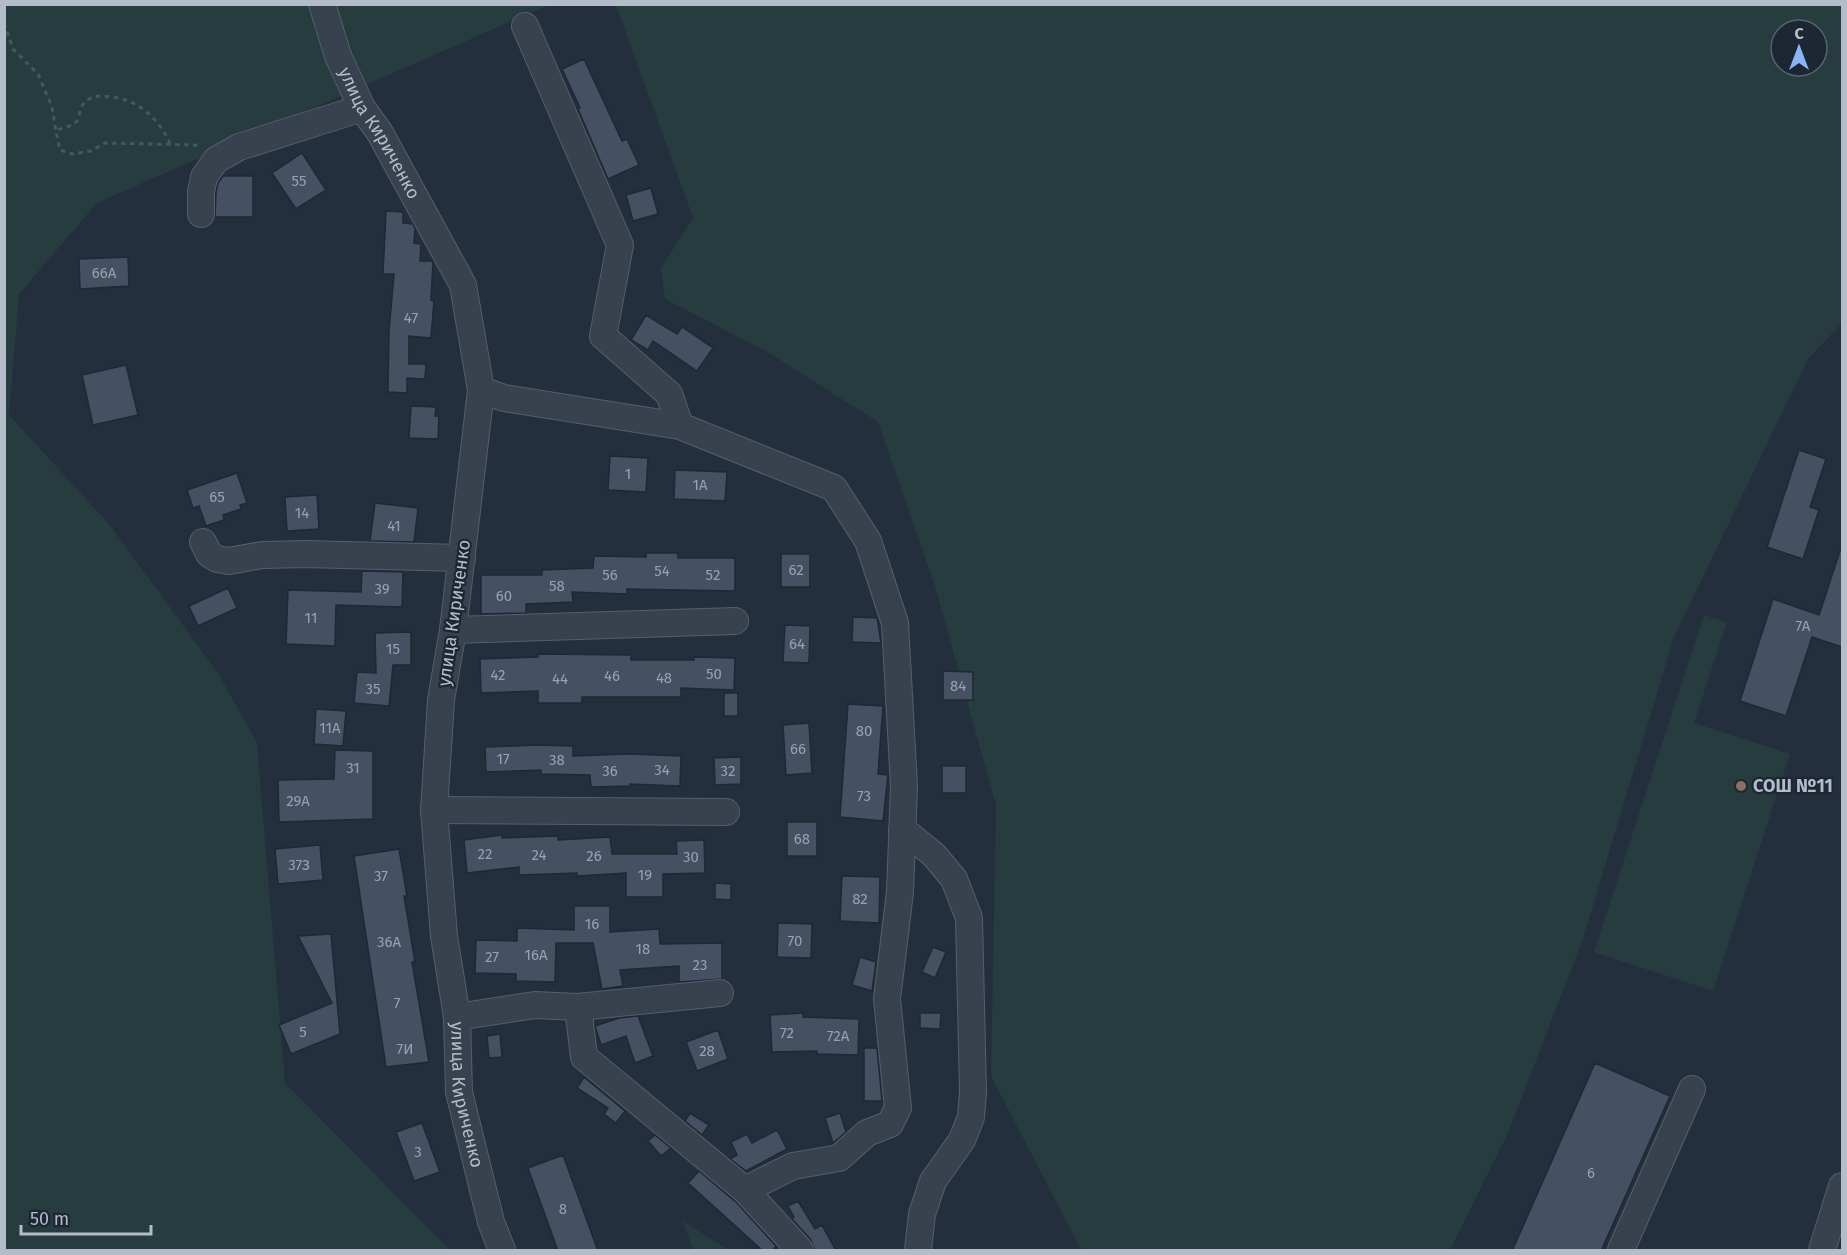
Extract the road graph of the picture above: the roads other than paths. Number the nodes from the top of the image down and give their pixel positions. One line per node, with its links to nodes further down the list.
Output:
1 (322, 4): 3 (street, улица Кириченко)
2 (525, 26): 6 (street)
3 (362, 108): 4 (street); 5 (street, улица Кириченко)
4 (201, 214)
5 (481, 390): 6 (street); 8 (street, улица Кириченко)
6 (680, 426): 13 (street)
7 (203, 542): 8 (street)
8 (462, 558): 10 (street, улица Кириченко)
9 (735, 621): 10 (street)
10 (453, 630): 11 (street, улица Кириченко)
11 (434, 810): 12 (street); 16 (street, улица Кириченко)
12 (726, 812)
13 (902, 829): 19 (street); 22 (street)
14 (720, 993): 15 (street)
15 (578, 1007): 16 (street); 19 (street)
16 (457, 1017): 20 (street, улица Кириченко)
17 (1692, 1089): 23 (street)
18 (1842, 1186): 24 (street)
19 (745, 1190): 21 (street)
20 (501, 1251)
21 (800, 1251)
22 (918, 1251)
23 (1621, 1251)
24 (1822, 1251)

